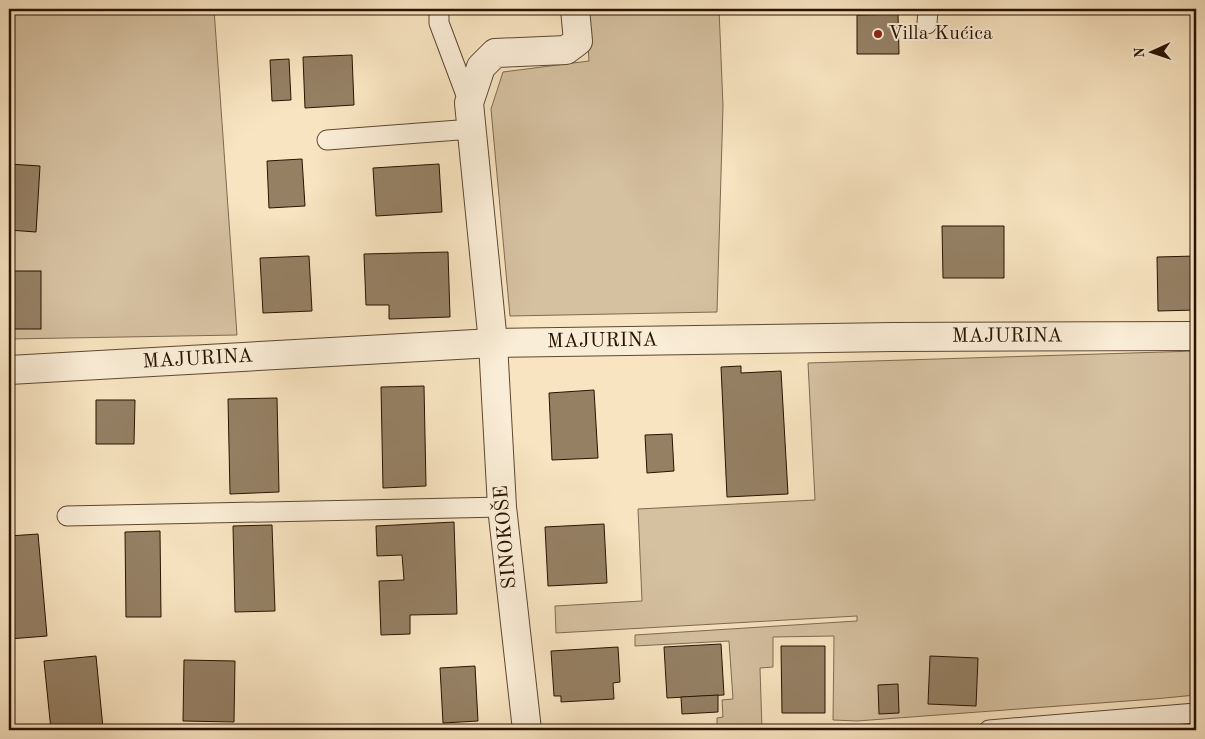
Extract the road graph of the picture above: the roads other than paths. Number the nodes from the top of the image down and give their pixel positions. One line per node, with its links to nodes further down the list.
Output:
1 (439, 9): 3 (lane)
2 (575, 9): 3 (street)
3 (469, 103): 4 (street, SINOKOŠE)
4 (472, 129): 5 (lane); 7 (street, SINOKOŠE)
5 (327, 140)
6 (1196, 336): 7 (street, MAJURINA)
7 (493, 343): 8 (street, MAJURINA); 9 (street, SINOKOŠE)
8 (9, 370)
9 (502, 507): 10 (lane); 12 (street, SINOKOŠE)
10 (67, 516)
11 (1196, 714): 13 (lane)
12 (526, 730)
13 (989, 730)

